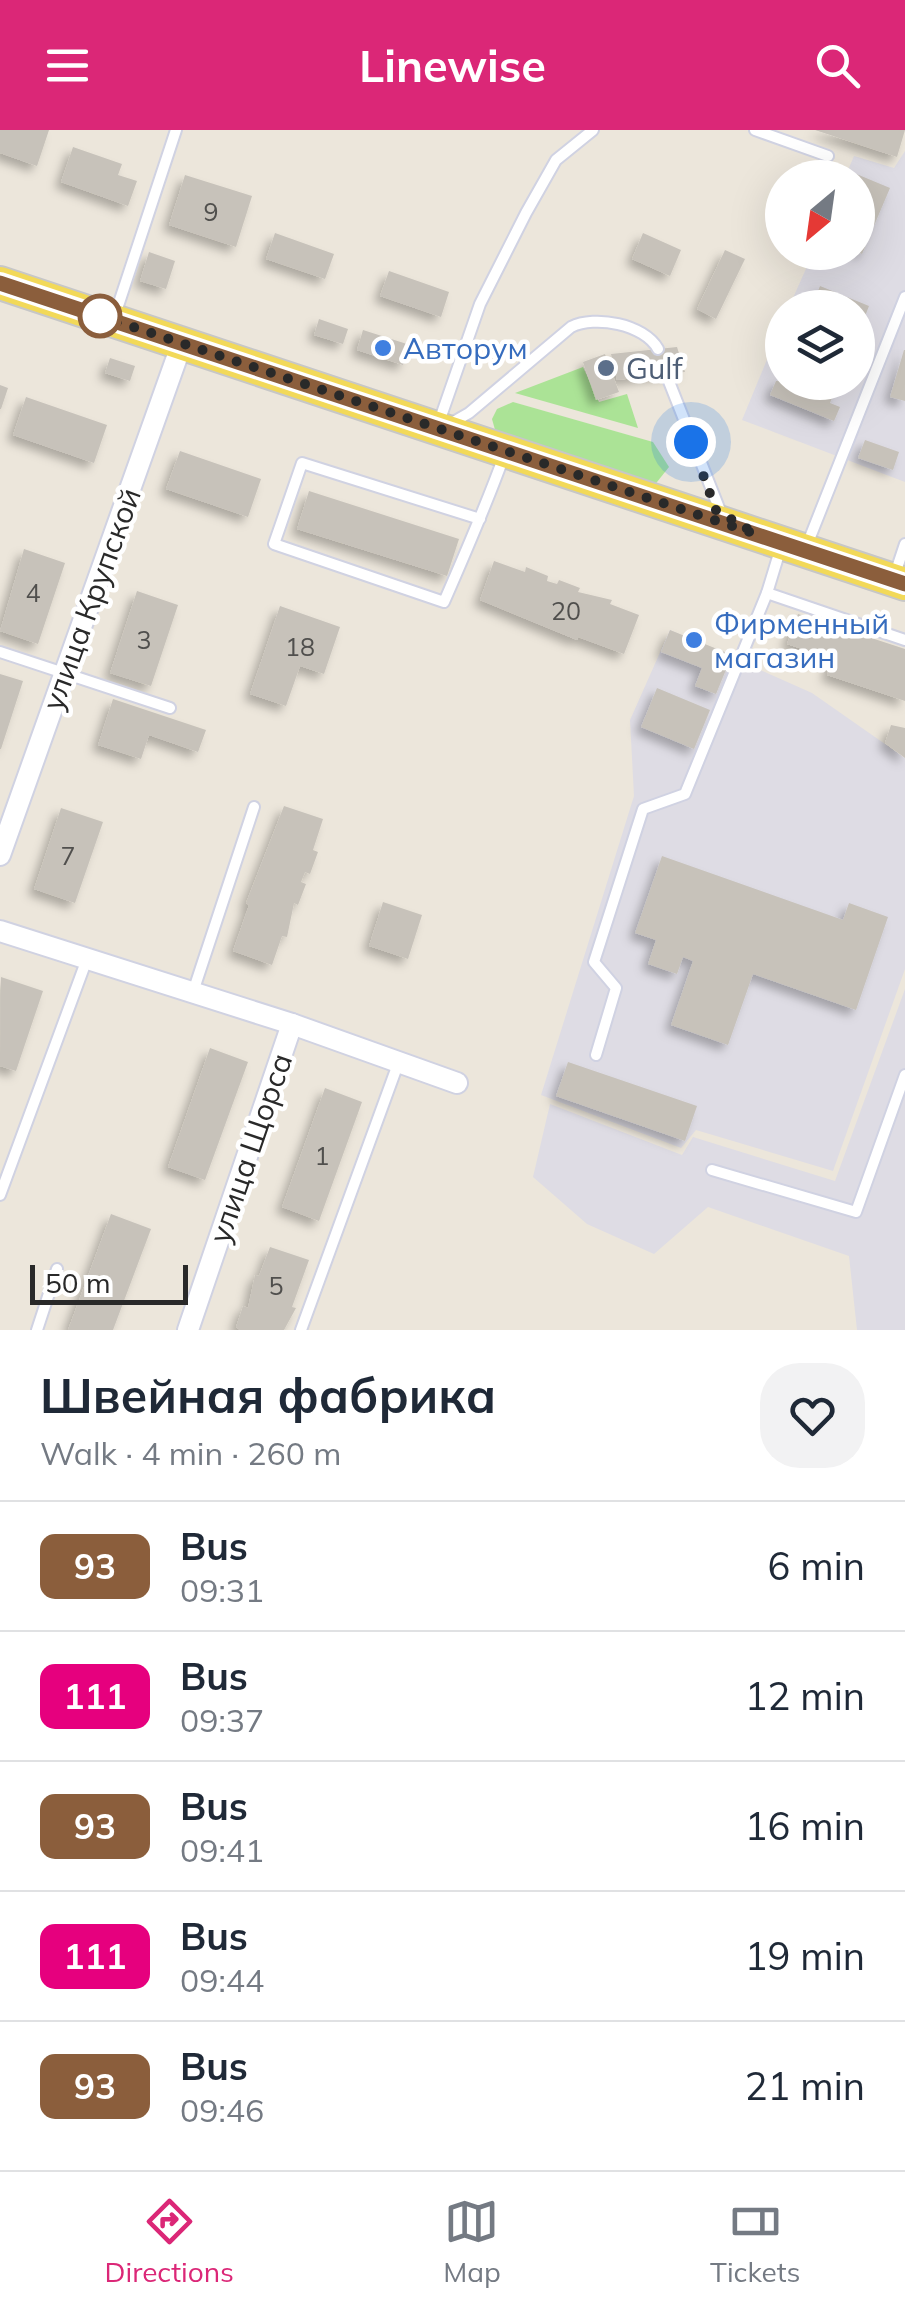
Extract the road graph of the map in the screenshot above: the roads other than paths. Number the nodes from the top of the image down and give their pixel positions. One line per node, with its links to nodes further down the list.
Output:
1 (176, 130): 7 (lane)
2 (593, 130): 11 (lane)
3 (755, 130): 4 (lane)
4 (828, 156)
5 (0, 283): 7 (main road)
6 (905, 297): 14 (lane)
7 (114, 320): 8 (main road)
8 (182, 343): 11 (main road); 20 (street, улица Крупской)
9 (658, 349): 11 (lane)
10 (666, 374): 14 (lane)
11 (438, 428): 12 (main road)
12 (506, 450): 13 (lane); 14 (main road)
13 (480, 518): 13 (lane)
14 (781, 542): 16 (main road); 17 (lane)
15 (905, 544): 16 (lane)
16 (899, 582)
17 (767, 592): 18 (lane); 28 (lane)
18 (905, 640)
19 (0, 652): 20 (lane)
20 (64, 674): 21 (lane); 23 (street, улица Крупской)
21 (170, 708)
22 (254, 806): 26 (lane)
23 (0, 855)
24 (0, 931): 25 (street)
25 (87, 959): 26 (street); 33 (lane)
26 (192, 992): 27 (street)
27 (292, 1024): 29 (street); 36 (street, улица Щорса)
28 (596, 1055)
29 (398, 1064): 31 (street); 37 (lane)
30 (905, 1075): 32 (lane)
31 (457, 1083)
32 (712, 1170)
33 (0, 1195)
34 (58, 1269): 35 (lane)
35 (38, 1330)
36 (188, 1330)
37 (301, 1330)

